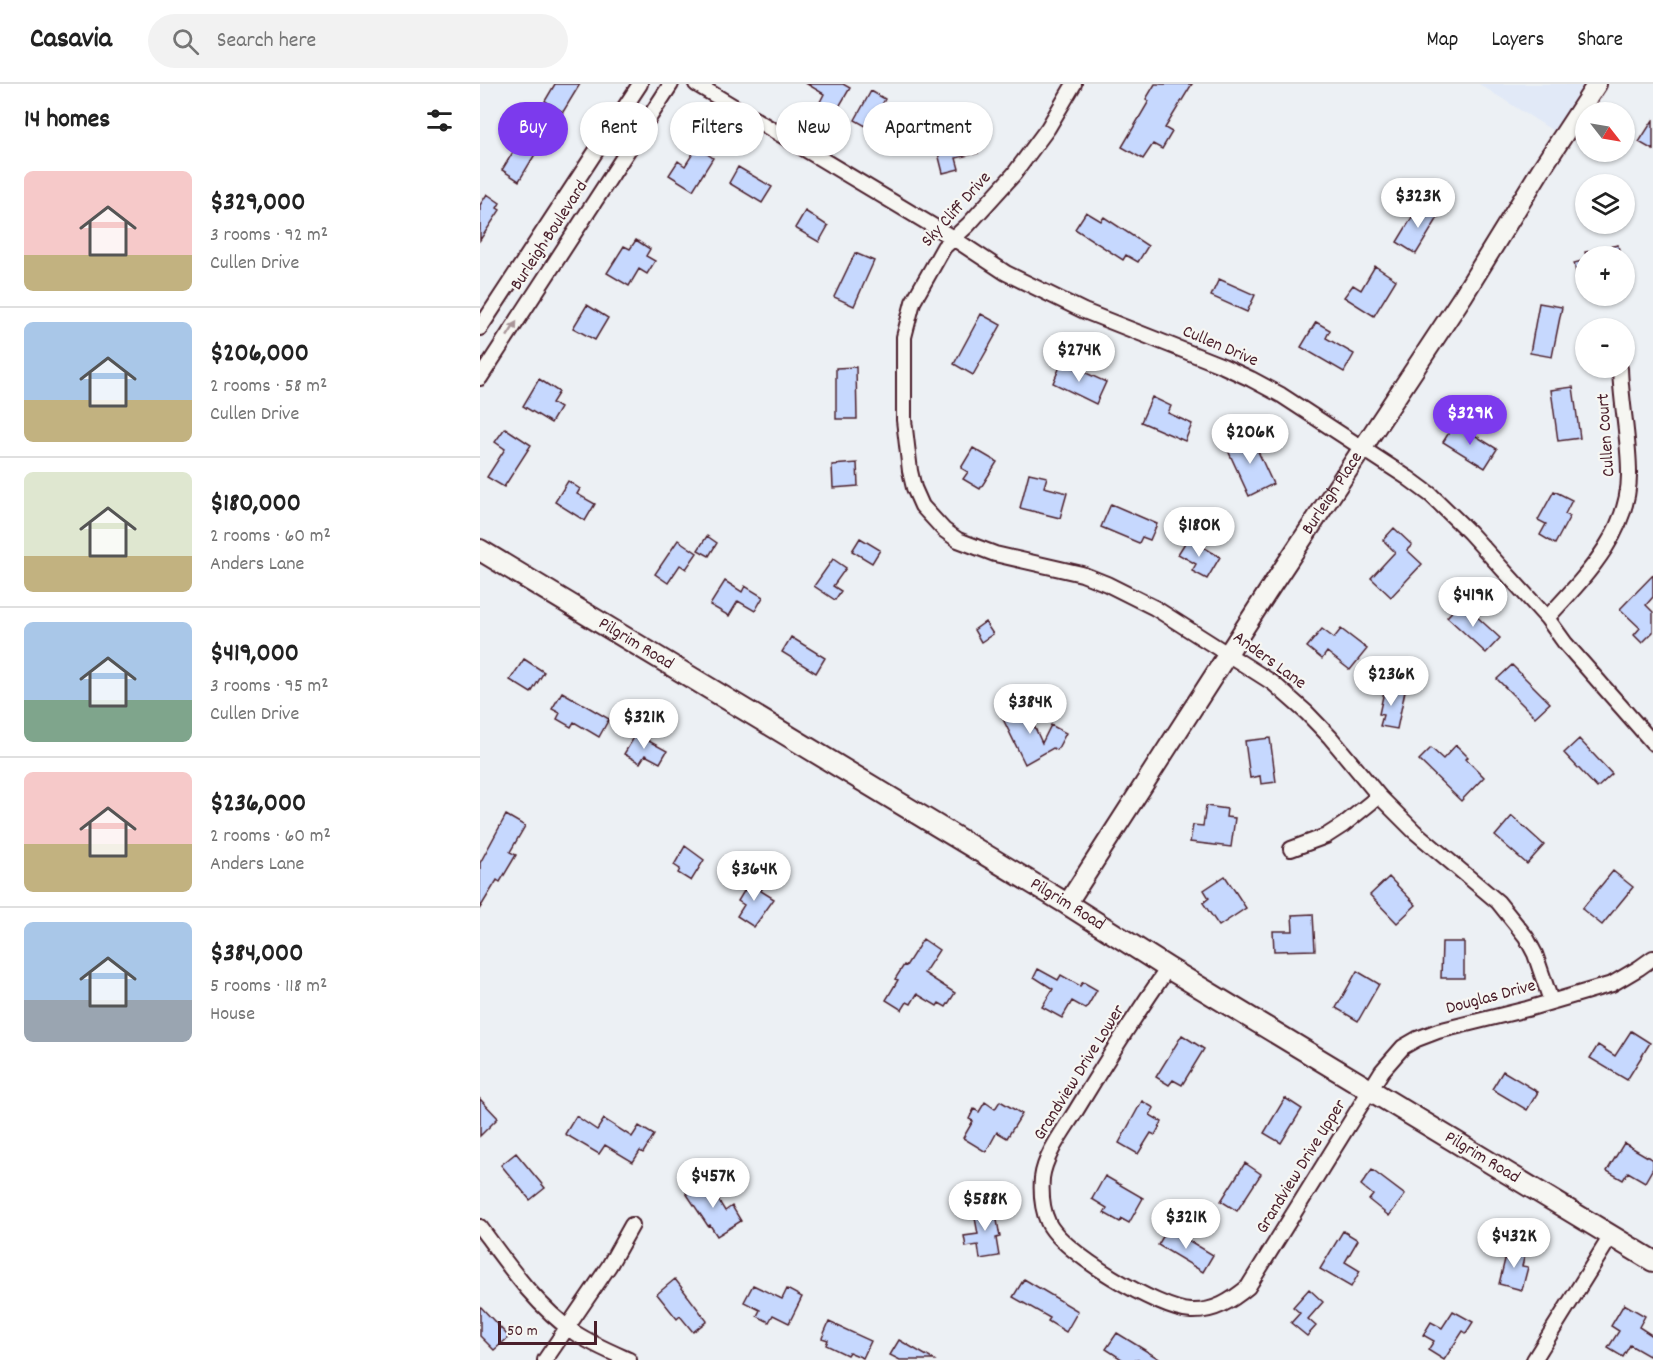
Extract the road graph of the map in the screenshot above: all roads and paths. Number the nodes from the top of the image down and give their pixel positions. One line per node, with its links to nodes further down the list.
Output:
1 (640, 84): 7 (street, Burleigh Boulevard)
2 (671, 84): 8 (street, Burleigh Boulevard, one-way to 2)
3 (696, 84): 6 (street, Cullen Drive)
4 (1074, 84): 6 (street, Sky Cliff Drive)
5 (1597, 84): 10 (street, Burleigh Place)
6 (953, 238): 10 (street, Cullen Drive); 11 (street, Sky Cliff Drive)
7 (480, 328)
8 (480, 378)
9 (1621, 378): 13 (street, Cullen Court)
10 (1364, 448): 13 (street, Cullen Drive); 14 (street, Burleigh Place)
11 (928, 514): 14 (street, Anders Lane)
12 (480, 550): 18 (main road, Pilgrim Road)
13 (1548, 618): 15 (street, Cullen Drive)
14 (1228, 653): 16 (street, Anders Lane); 18 (street, Burleigh Place)
15 (1653, 743)
16 (1379, 796): 17 (street); 21 (street, Anders Lane)
17 (1291, 849)
18 (1067, 904): 20 (main road, Pilgrim Road)
19 (1653, 958): 21 (street, Douglas Drive)
20 (1168, 968): 22 (main road, Pilgrim Road); 27 (street, Grandview Drive Lower)
21 (1551, 1001): 22 (street, Douglas Drive)
22 (1371, 1090): 25 (main road, Pilgrim Road); 27 (street, Grandview Drive Upper)
23 (632, 1225): 28 (street)
24 (480, 1227): 28 (street)
25 (1611, 1236): 26 (main road, Pilgrim Road); 31 (street)
26 (1653, 1261)
27 (1212, 1310)
28 (568, 1328): 29 (street); 30 (street)
29 (545, 1360)
30 (629, 1360)
31 (1534, 1360)

